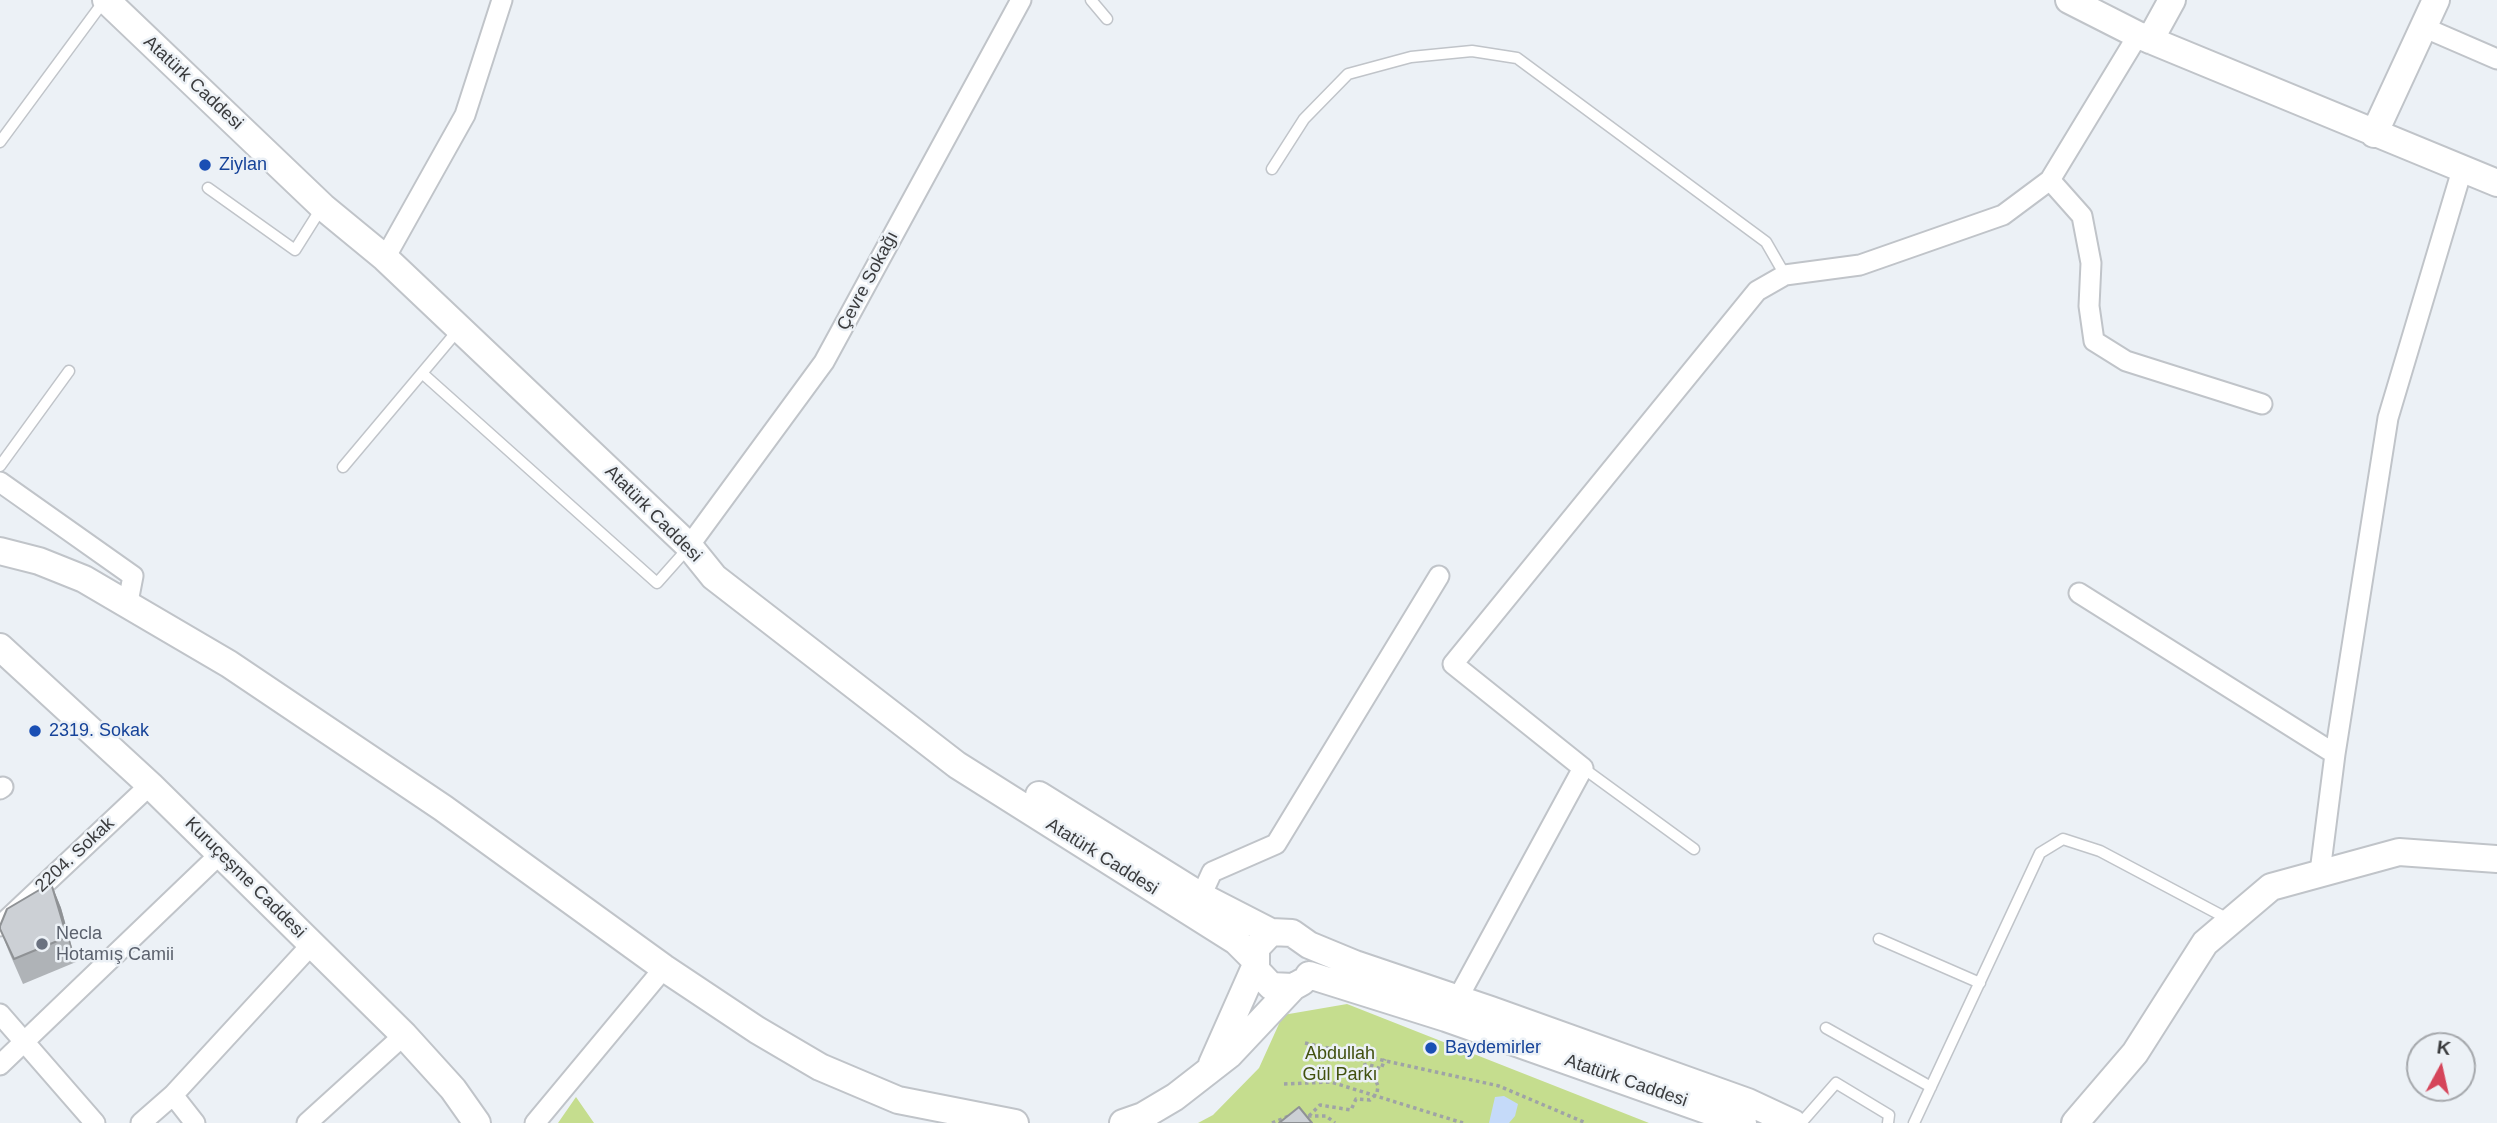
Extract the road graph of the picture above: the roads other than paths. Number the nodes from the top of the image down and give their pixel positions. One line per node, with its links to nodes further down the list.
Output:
1 (105, 0): 13 (lane); 19 (main road, Atatürk Caddesi)
2 (502, 0): 20 (street)
3 (1021, 0): 29 (street, Çevre Sokağı)
4 (1091, 0): 8 (lane)
5 (2069, 0): 10 (main road)
6 (2172, 0): 10 (main road)
7 (2436, 0): 9 (main road)
8 (1107, 19)
9 (2423, 27): 11 (street); 12 (main road)
10 (2144, 38): 12 (main road); 16 (street)
11 (2497, 58)
12 (2374, 134): 15 (main road)
13 (0, 142)
14 (1272, 169): 21 (lane)
15 (2462, 170): 17 (main road); 35 (street)
16 (2050, 180): 21 (street); 25 (street)
17 (2497, 183)
18 (208, 188): 19 (lane)
19 (323, 207): 20 (main road, Atatürk Caddesi)
20 (384, 258): 22 (main road, Atatürk Caddesi)
21 (1785, 275): 36 (street)
22 (459, 329): 24 (lane); 29 (main road, Atatürk Caddesi)
23 (69, 371): 26 (lane)
24 (422, 373): 27 (lane); 29 (lane)
25 (2262, 404)
26 (0, 466)
27 (343, 467)
28 (0, 482): 33 (street)
29 (690, 547): 42 (main road); 49 (main road, Atatürk Caddesi)
30 (0, 551): 33 (main road)
31 (1439, 576): 42 (street)
32 (2080, 593): 35 (street)
33 (128, 602): 50 (main road)
34 (0, 647): 37 (main road, Kuruçeşme Caddesi)
35 (2335, 754): 41 (street)
36 (1583, 768): 38 (lane); 53 (street)
37 (150, 785): 39 (main road, Kuruçeşme Caddesi); 44 (street, 2204. Sokak)
38 (1694, 849)
39 (220, 853): 47 (main road, Kuruçeşme Caddesi); 57 (street)
40 (2497, 859): 41 (main road)
41 (2320, 873): 43 (main road)
42 (1201, 896): 45 (main road)
43 (2231, 921): 52 (lane); 75 (main road)
44 (0, 926)
45 (1271, 932): 48 (main road); 49 (main road)
46 (1880, 939): 52 (lane)
47 (312, 944): 56 (main road, Kuruçeşme Caddesi); 61 (street)
48 (1310, 945): 51 (main road); 53 (main road)
49 (1254, 963): 51 (main road); 59 (main road)
50 (664, 968): 67 (street); 68 (main road)
51 (1301, 981): 53 (main road, Atatürk Caddesi); 59 (main road)
52 (1980, 983): 60 (lane)
53 (1452, 1008): 70 (main road, Atatürk Caddesi); 71 (main road)
54 (0, 1014): 57 (street)
55 (1826, 1028): 60 (lane)
56 (404, 1035): 65 (street); 66 (main road, Kuruçeşme Caddesi)
57 (26, 1042): 58 (street); 62 (street)
58 (0, 1065)
59 (1210, 1069): 69 (main road)
60 (1931, 1087): 74 (lane)
61 (173, 1095): 63 (street); 64 (street)
62 (95, 1123)
63 (141, 1123)
64 (195, 1123)
65 (307, 1123)
66 (477, 1123)
67 (535, 1123)
68 (1015, 1123)
69 (1123, 1123)
70 (1742, 1123)
71 (1793, 1123)
72 (1801, 1123): 73 (lane)
73 (1888, 1123)
74 (1914, 1123)
75 (2075, 1123)

